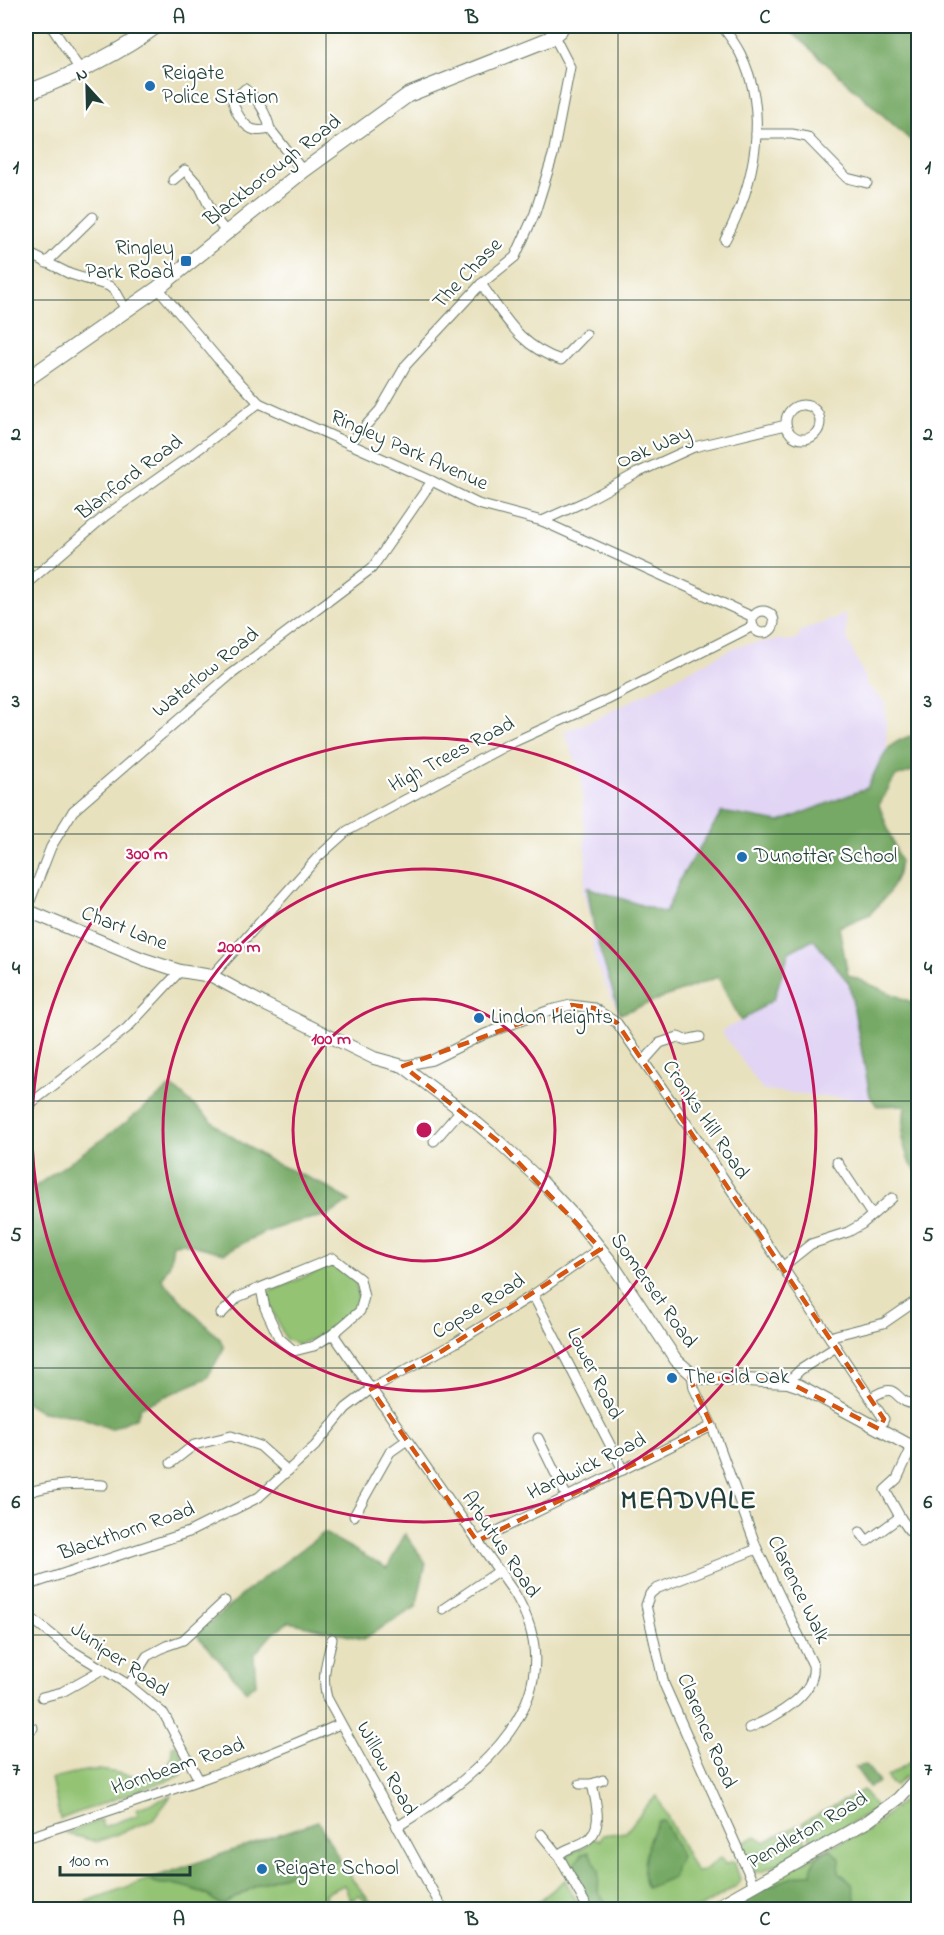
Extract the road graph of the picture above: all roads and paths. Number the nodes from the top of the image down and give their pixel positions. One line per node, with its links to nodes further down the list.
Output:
1 (51, 26): 5 (street)
2 (156, 26): 5 (main road)
3 (722, 26): 8 (street)
4 (558, 31): 9 (main road, Blackborough Road); 17 (street, The Chase)
5 (81, 70): 6 (main road)
6 (26, 93)
7 (270, 129): 7 (street); 9 (street)
8 (756, 134): 11 (street); 14 (street)
9 (303, 171): 13 (main road, Blackborough Road)
10 (173, 180): 13 (street)
11 (867, 183)
12 (93, 217): 16 (street)
13 (227, 233): 18 (main road, Blackborough Road)
14 (725, 240)
15 (26, 252): 16 (street)
16 (46, 263): 19 (street)
17 (481, 284): 20 (street); 24 (street, The Chase)
18 (158, 288): 19 (main road, Blackborough Road); 22 (street, Ringley Park Avenue)
19 (126, 310): 21 (main road, Blackborough Road)
20 (586, 334)
21 (26, 380)
22 (259, 403): 24 (street, Ringley Park Avenue); 27 (street, Blanford Road)
23 (786, 425): 26 (street, Oak Way)
24 (349, 444): 25 (street, Ringley Park Avenue)
25 (432, 481): 26 (street, Ringley Park Avenue); 29 (street, Waterlow Road)
26 (542, 520): 28 (street, Ringley Park Avenue)
27 (26, 584)
28 (753, 621): 31 (street, High Trees Road)
29 (26, 910): 30 (street, Chart Lane)
30 (180, 971): 31 (street, Chart Lane); 35 (street)
31 (212, 976): 34 (street, Chart Lane)
32 (700, 1037): 33 (street)
33 (644, 1061): 34 (street, Cronks Hill Road); 42 (street, Cronks Hill Road)
34 (403, 1066): 36 (street, Somerset Road)
35 (26, 1107)
36 (461, 1110): 37 (street); 41 (street, Somerset Road)
37 (434, 1141)
38 (837, 1162): 40 (street)
39 (892, 1198): 40 (street)
40 (872, 1215): 42 (street)
41 (600, 1248): 44 (street, Copse Road); 49 (street, Somerset Road)
42 (782, 1267): 48 (street, Cronks Hill Road)
43 (261, 1289): 46 (street); 47 (street); 47 (street)
44 (533, 1294): 51 (street, Copse Road); 60 (street, Lower Road)
45 (912, 1304): 48 (street)
46 (221, 1314)
47 (333, 1334): 51 (street, Arbutus Road)
48 (833, 1343): 50 (street); 52 (street, Cronks Hill Road)
49 (692, 1374): 50 (street, Somerset Road); 54 (street, Clarence Walk)
50 (788, 1382): 55 (street, Somerset Road)
51 (371, 1389): 57 (street, Arbutus Road); 61 (street, Blackthorn Road)
52 (871, 1398): 53 (street); 55 (street, Cronks Hill Road)
53 (918, 1403)
54 (712, 1426): 60 (street, Hardwick Road); 70 (street, Clarence Walk)
55 (879, 1429): 58 (street, Somerset Road)
56 (538, 1438): 64 (street)
57 (407, 1440): 65 (street); 69 (street, Arbutus Road)
58 (915, 1449): 66 (street)
59 (171, 1463): 61 (street)
60 (623, 1470): 64 (street, Hardwick Road)
61 (288, 1471): 73 (street, Blackthorn Road)
62 (103, 1485): 63 (street)
63 (26, 1493)
64 (567, 1497): 69 (street, Hardwick Road)
65 (354, 1516)
66 (900, 1516): 67 (street); 68 (street)
67 (860, 1532)
68 (918, 1537)
69 (477, 1541): 71 (street, Arbutus Road)
70 (757, 1549): 82 (street, Clarence Walk); 92 (street, Clarence Road)
71 (499, 1571): 75 (street); 88 (street, Arbutus Road)
72 (26, 1574): 73 (street)
73 (28, 1585)
74 (225, 1601): 79 (street)
75 (443, 1609)
76 (26, 1610): 78 (street, Juniper Road)
77 (332, 1639): 81 (street, Willow Road)
78 (104, 1670): 79 (street, Juniper Road); 80 (street)
79 (129, 1685): 84 (street, Juniper Road)
80 (42, 1697)
81 (340, 1724): 84 (street, Hornbeam Road); 88 (street, Willow Road)
82 (749, 1728)
83 (918, 1777): 92 (street, Pendleton Road)
84 (199, 1780): 90 (street, Hornbeam Road)
85 (603, 1780): 87 (street)
86 (580, 1784): 87 (street)
87 (592, 1784): 91 (street)
88 (397, 1827): 93 (street, Willow Road)
89 (541, 1834): 91 (street)
90 (26, 1838)
91 (558, 1855): 94 (street)
92 (754, 1885): 95 (street, Pendleton Road)
93 (442, 1910)
94 (589, 1910)
95 (711, 1910)

